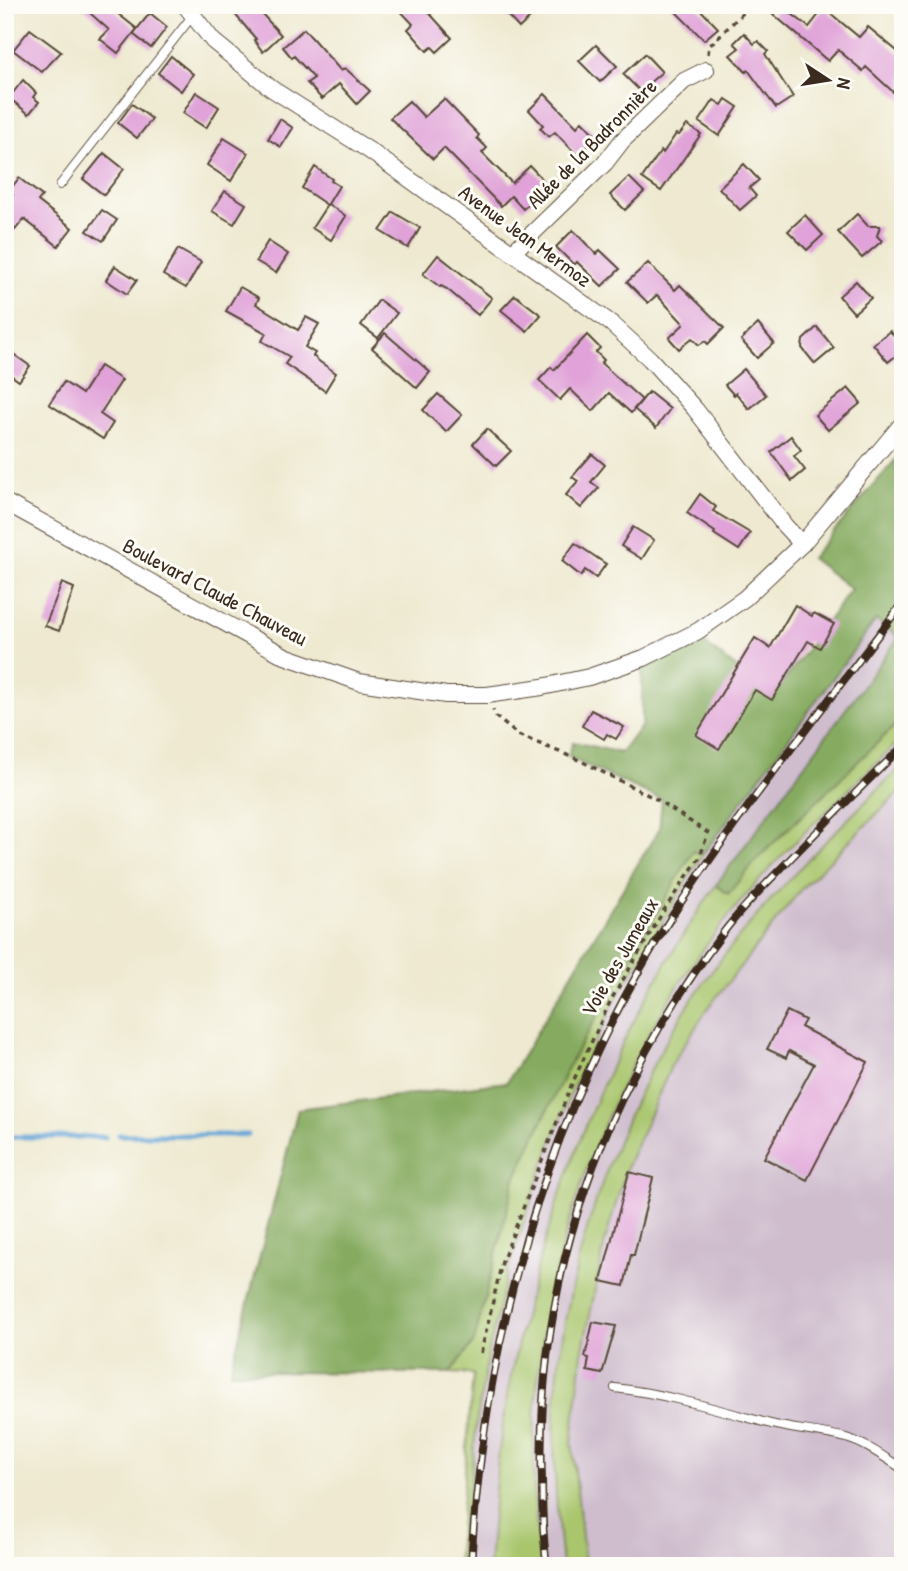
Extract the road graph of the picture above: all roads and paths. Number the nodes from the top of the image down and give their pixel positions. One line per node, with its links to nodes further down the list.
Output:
1 (751, 5): 3 (path)
2 (189, 10): 4 (lane); 5 (street, Avenue Jean Mermoz)
3 (706, 71): 5 (street, Allée de la Badronnière)
4 (61, 185)
5 (512, 253): 8 (street, Avenue Jean Mermoz)
6 (903, 423): 8 (street, Boulevard Claude Chauveau)
7 (5, 502): 9 (street, Boulevard Claude Chauveau)
8 (802, 544): 9 (street, Boulevard Claude Chauveau)
9 (487, 695): 10 (path, Voie des Jumeaux)
10 (481, 1353)
11 (615, 1388): 12 (lane)
12 (903, 1469)

